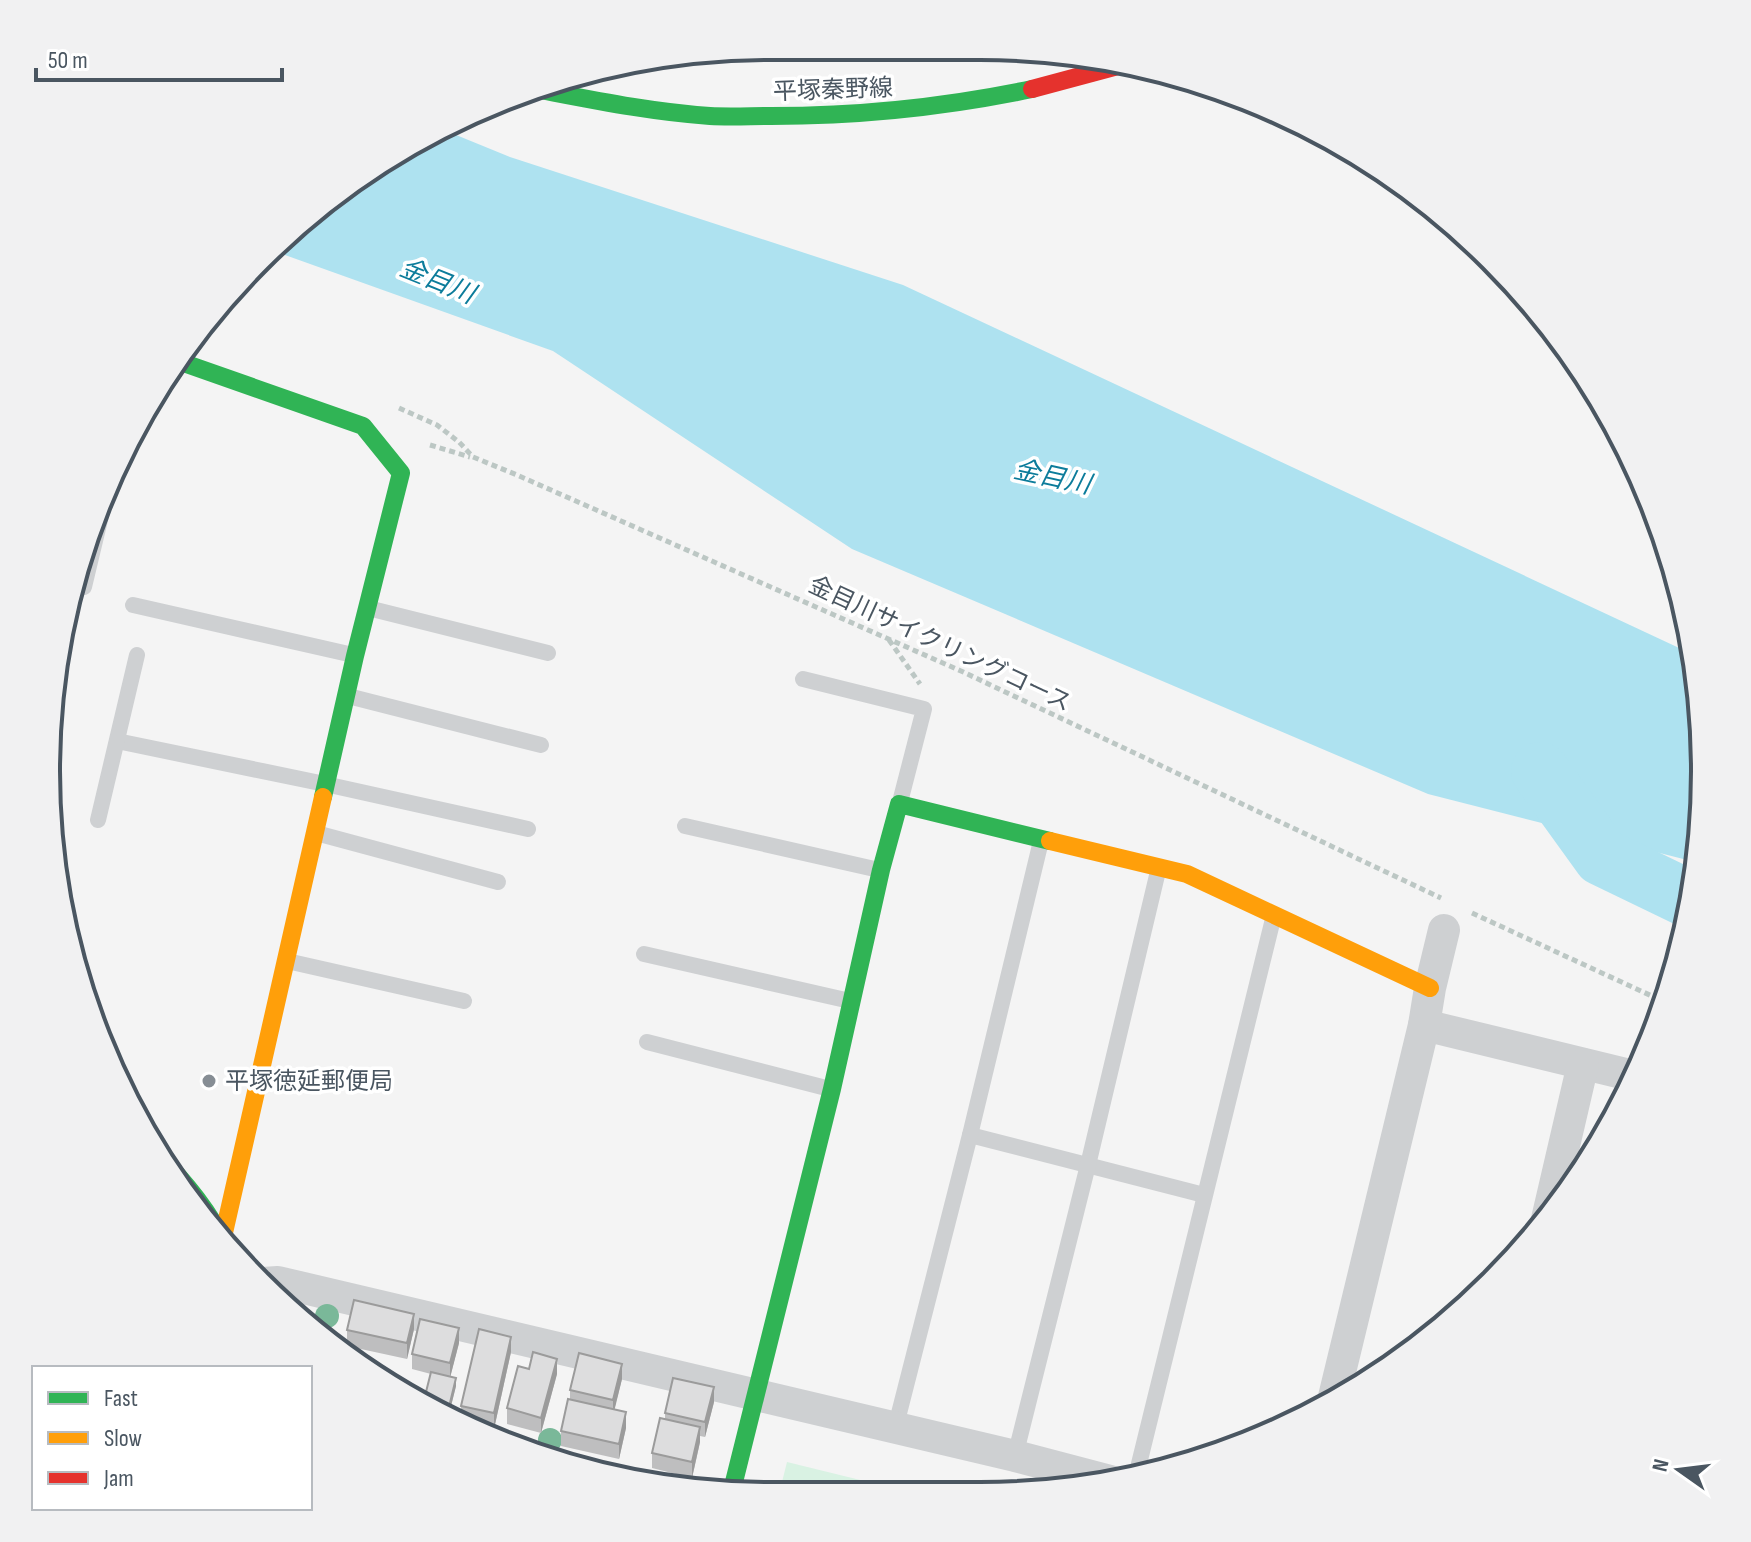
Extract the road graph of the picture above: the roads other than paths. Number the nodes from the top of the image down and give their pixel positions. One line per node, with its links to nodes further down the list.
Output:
1 (1101, 71): 2 (street, 平塚秦野線)
2 (557, 93)
3 (188, 365): 5 (street)
4 (133, 605): 8 (lane)
5 (366, 607): 6 (lane); 8 (street)
6 (548, 653)
7 (137, 655): 11 (lane)
8 (355, 656): 10 (street)
9 (803, 679): 14 (lane)
10 (346, 696): 12 (lane); 13 (street)
11 (117, 741): 13 (lane); 15 (lane)
12 (541, 745)
13 (325, 784): 17 (lane); 18 (street)
14 (899, 804): 19 (street); 21 (street)
15 (98, 820)
16 (685, 826): 21 (lane)
17 (528, 829)
18 (314, 833): 22 (lane); 26 (street)
19 (1041, 840): 20 (street); 35 (lane)
20 (1159, 866): 24 (street); 36 (lane)
21 (881, 870): 29 (street)
22 (498, 882)
23 (1443, 914): 27 (street)
24 (1274, 916): 27 (street); 38 (lane)
25 (644, 954): 29 (lane)
26 (285, 960): 28 (lane); 39 (street)
27 (1430, 988): 30 (street)
28 (464, 1001)
29 (852, 1001): 34 (street)
30 (1424, 1025): 32 (street); 41 (street)
31 (647, 1042): 34 (lane)
32 (1583, 1064): 33 (street); 37 (street)
33 (1623, 1073)
34 (832, 1089): 42 (street)
35 (970, 1135): 36 (lane); 43 (lane)
36 (1088, 1165): 38 (lane); 44 (lane)
37 (1554, 1190)
38 (1204, 1195): 45 (lane)
39 (228, 1230)
40 (277, 1282): 42 (street)
41 (1336, 1387)
42 (755, 1395): 43 (street); 47 (street)
43 (895, 1429): 44 (street)
44 (1015, 1456): 46 (street)
45 (1139, 1464)
46 (1084, 1474)
47 (734, 1480)

